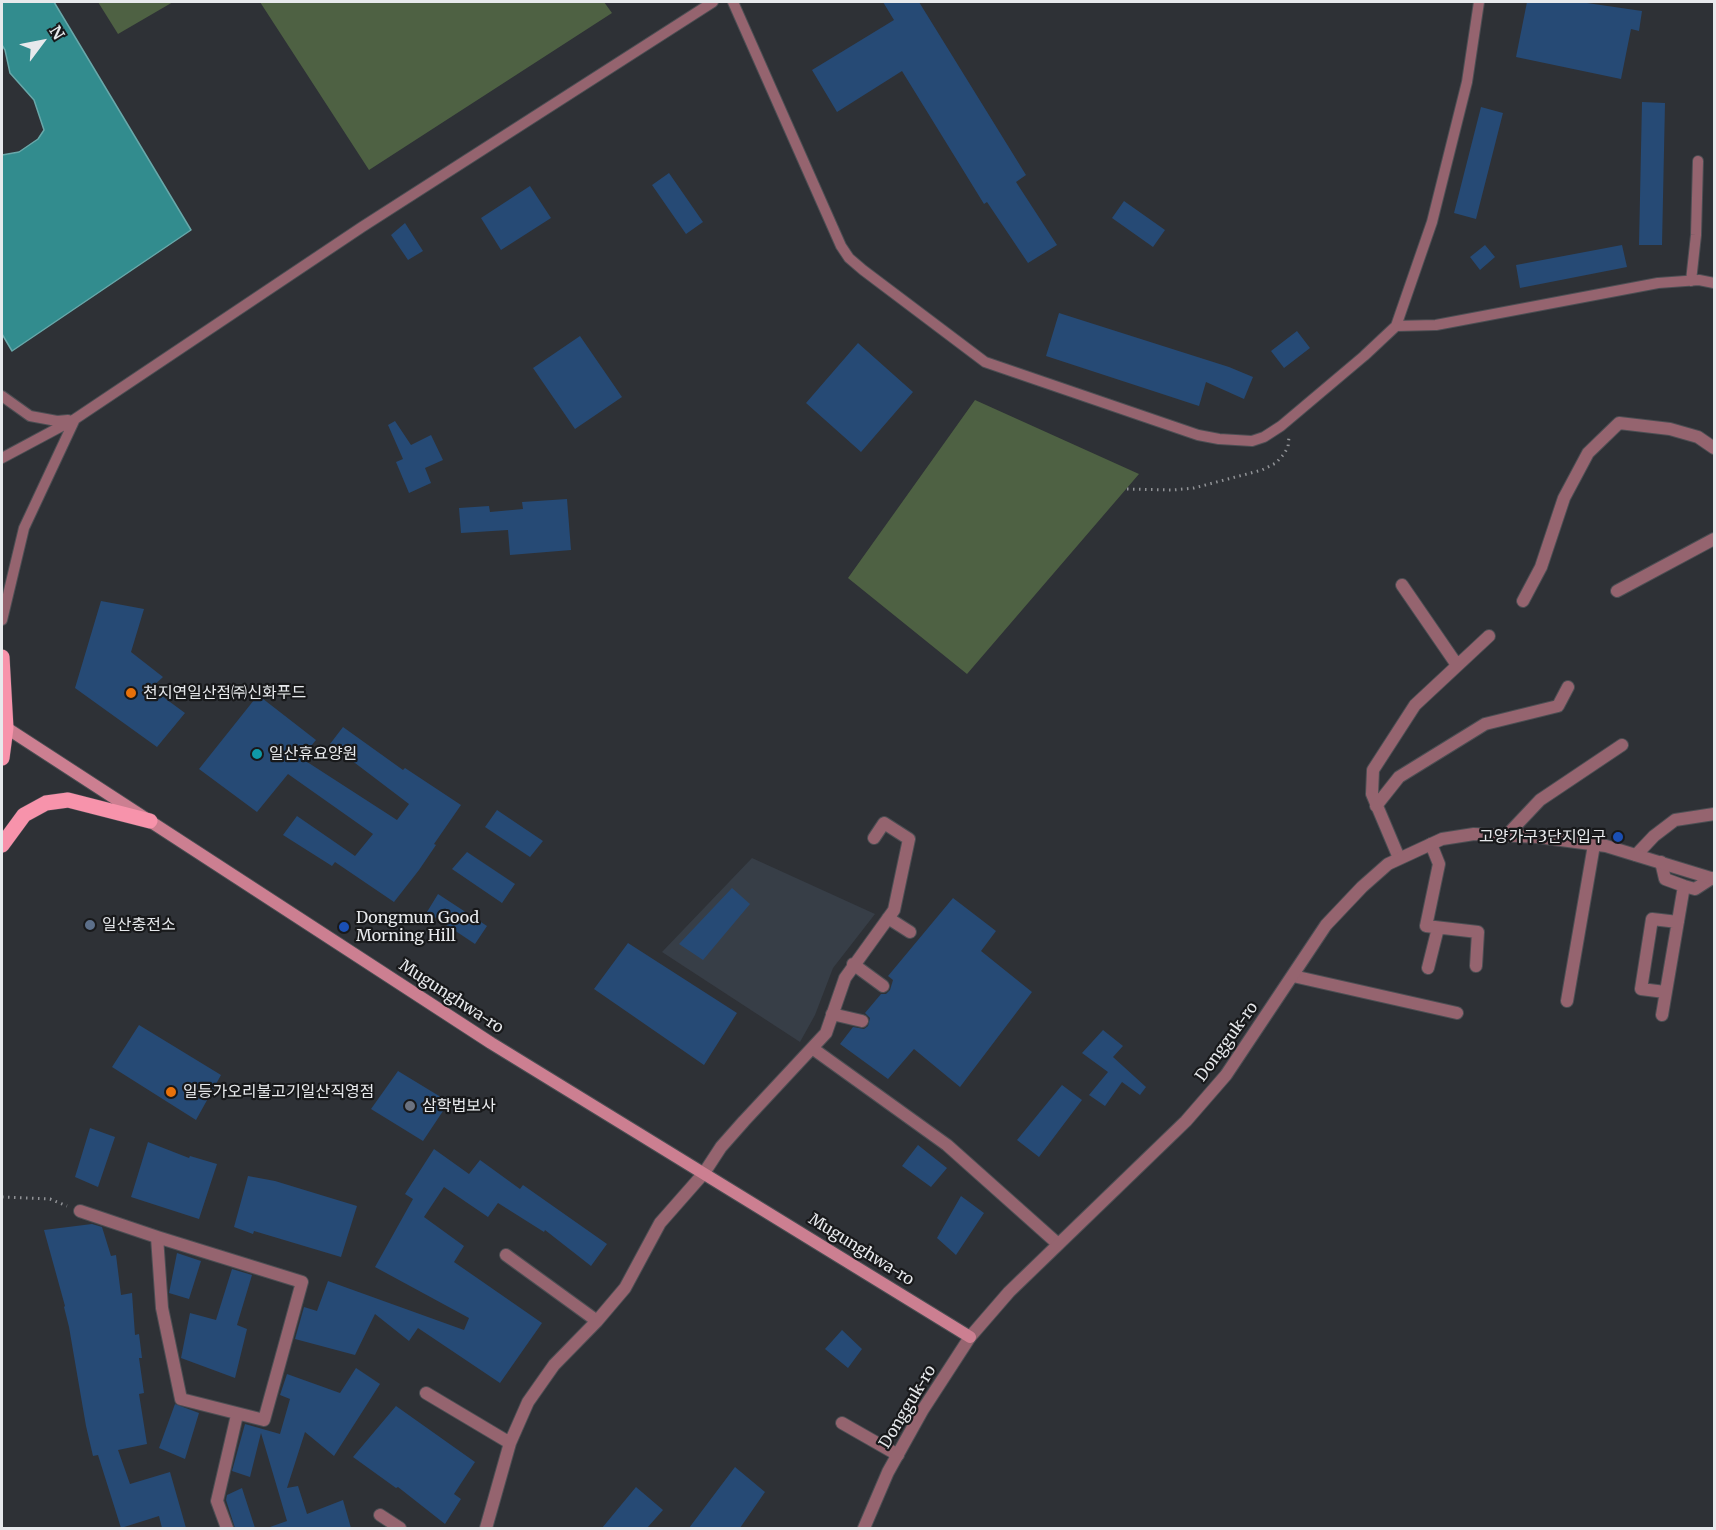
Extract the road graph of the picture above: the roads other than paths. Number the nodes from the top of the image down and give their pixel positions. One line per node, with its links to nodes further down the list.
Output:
1 (713, 2): 9 (lane)
2 (733, 2): 7 (lane)
3 (1479, 2): 7 (lane)
4 (1698, 161): 5 (lane)
5 (1691, 281): 6 (lane); 7 (lane)
6 (1714, 284)
7 (1396, 326)
8 (2, 396): 9 (lane)
9 (75, 419): 11 (lane); 16 (lane)
10 (1714, 448): 15 (street)
11 (2, 459)
12 (1714, 539): 14 (street)
13 (1402, 585): 19 (street)
14 (1617, 591)
15 (1523, 601)
16 (2, 620)
17 (1490, 636): 19 (street)
18 (2, 657): 21 (main road)
19 (1457, 665): 24 (street)
20 (1568, 687): 24 (street)
21 (4, 727): 23 (main road); 26 (main road, Mugunghwa-ro)
22 (1622, 744): 27 (street)
23 (2, 758)
24 (1376, 806): 33 (street)
25 (1714, 814): 32 (street)
26 (150, 821): 31 (main road); 53 (main road, Mugunghwa-ro)
27 (1507, 835): 29 (street, Dongguk-ro); 30 (street, Dongguk-ro)
28 (874, 838): 37 (street)
29 (1431, 844): 33 (street, Dongguk-ro); 39 (street)
30 (1594, 844): 32 (street, Dongguk-ro); 47 (street)
31 (2, 845)
32 (1636, 855): 34 (street, Dongguk-ro)
33 (1399, 858): 44 (street, Dongguk-ro)
34 (1661, 862): 35 (street, Dongguk-ro); 36 (street)
35 (1713, 878): 36 (street)
36 (1684, 886): 38 (street)
37 (888, 918): 40 (street); 41 (street)
38 (1678, 922): 46 (street); 46 (street)
39 (1438, 928): 42 (street); 43 (street)
40 (910, 932)
41 (853, 964): 45 (street); 49 (street)
42 (1476, 966)
43 (1428, 968)
44 (1293, 976): 48 (street); 56 (street, Dongguk-ro)
45 (883, 986)
46 (1665, 992): 50 (street)
47 (1567, 1001)
48 (1457, 1013)
49 (832, 1014): 51 (street); 52 (street)
50 (1662, 1015)
51 (862, 1021)
52 (812, 1048): 53 (street); 56 (street)
53 (704, 1173): 58 (street); 59 (main road, Mugunghwa-ro)
54 (80, 1211): 55 (street)
55 (158, 1238): 61 (street); 61 (street)
56 (1059, 1244): 59 (street, Dongguk-ro)
57 (506, 1255): 58 (street)
58 (597, 1321): 63 (street)
59 (970, 1337): 64 (street, Dongguk-ro)
60 (426, 1393): 63 (street)
61 (237, 1415): 66 (street)
62 (842, 1423): 64 (street)
63 (510, 1443): 68 (street)
64 (898, 1455): 69 (street, Dongguk-ro)
65 (380, 1515): 67 (street)
66 (227, 1528)
67 (400, 1528)
68 (486, 1528)
69 (864, 1528)

